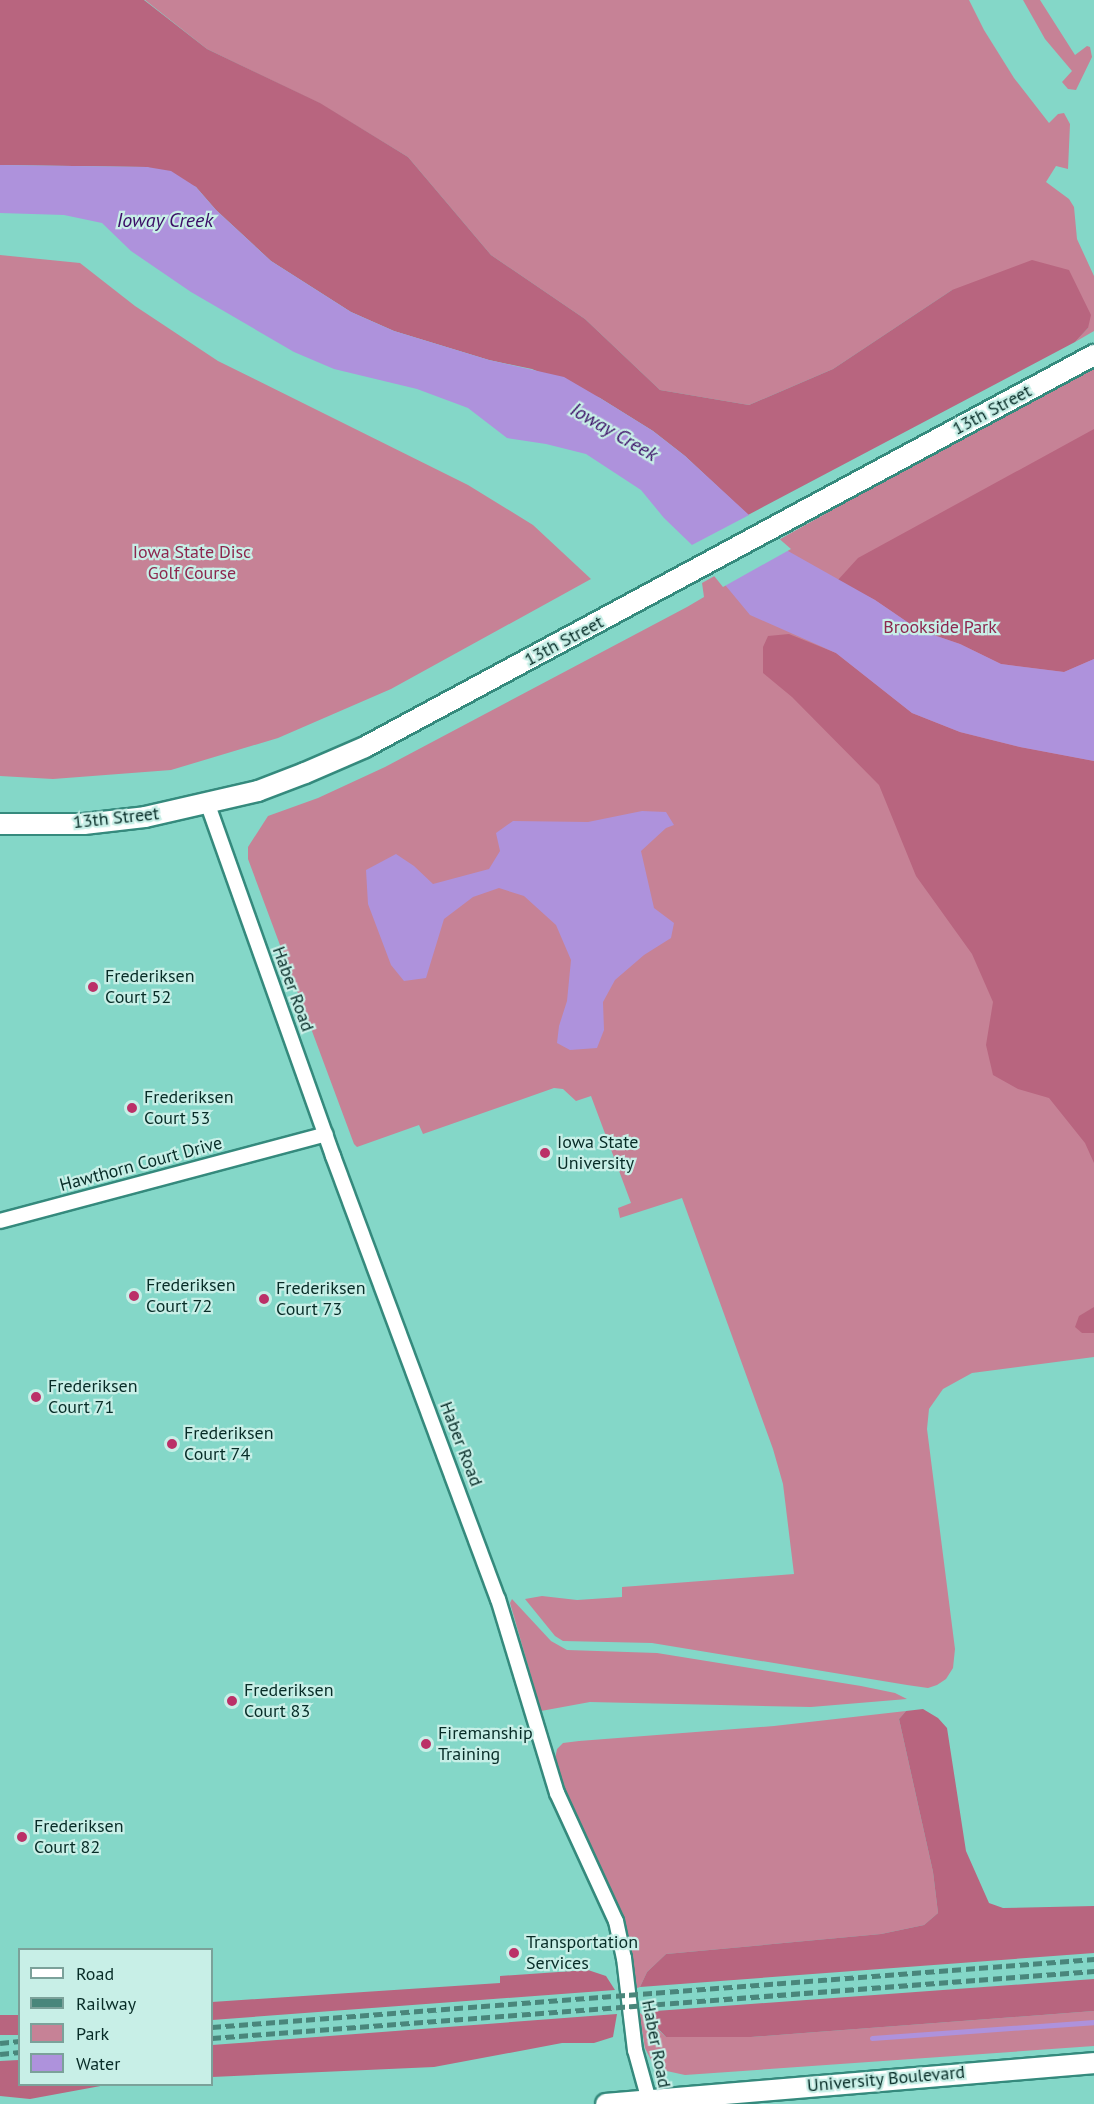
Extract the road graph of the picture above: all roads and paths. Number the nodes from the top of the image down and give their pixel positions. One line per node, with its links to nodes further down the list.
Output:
1 (1094, 355): 2 (main road, 13th Street)
2 (208, 805): 3 (main road, 13th Street); 4 (street, Haber Road)
3 (0, 824)
4 (326, 1134): 5 (street, Hawthorn Court Drive); 7 (street, Haber Road)
5 (0, 1221)
6 (1094, 2063): 7 (main road, University Boulevard)
7 (650, 2102): 8 (main road, University Boulevard)
8 (606, 2104)

